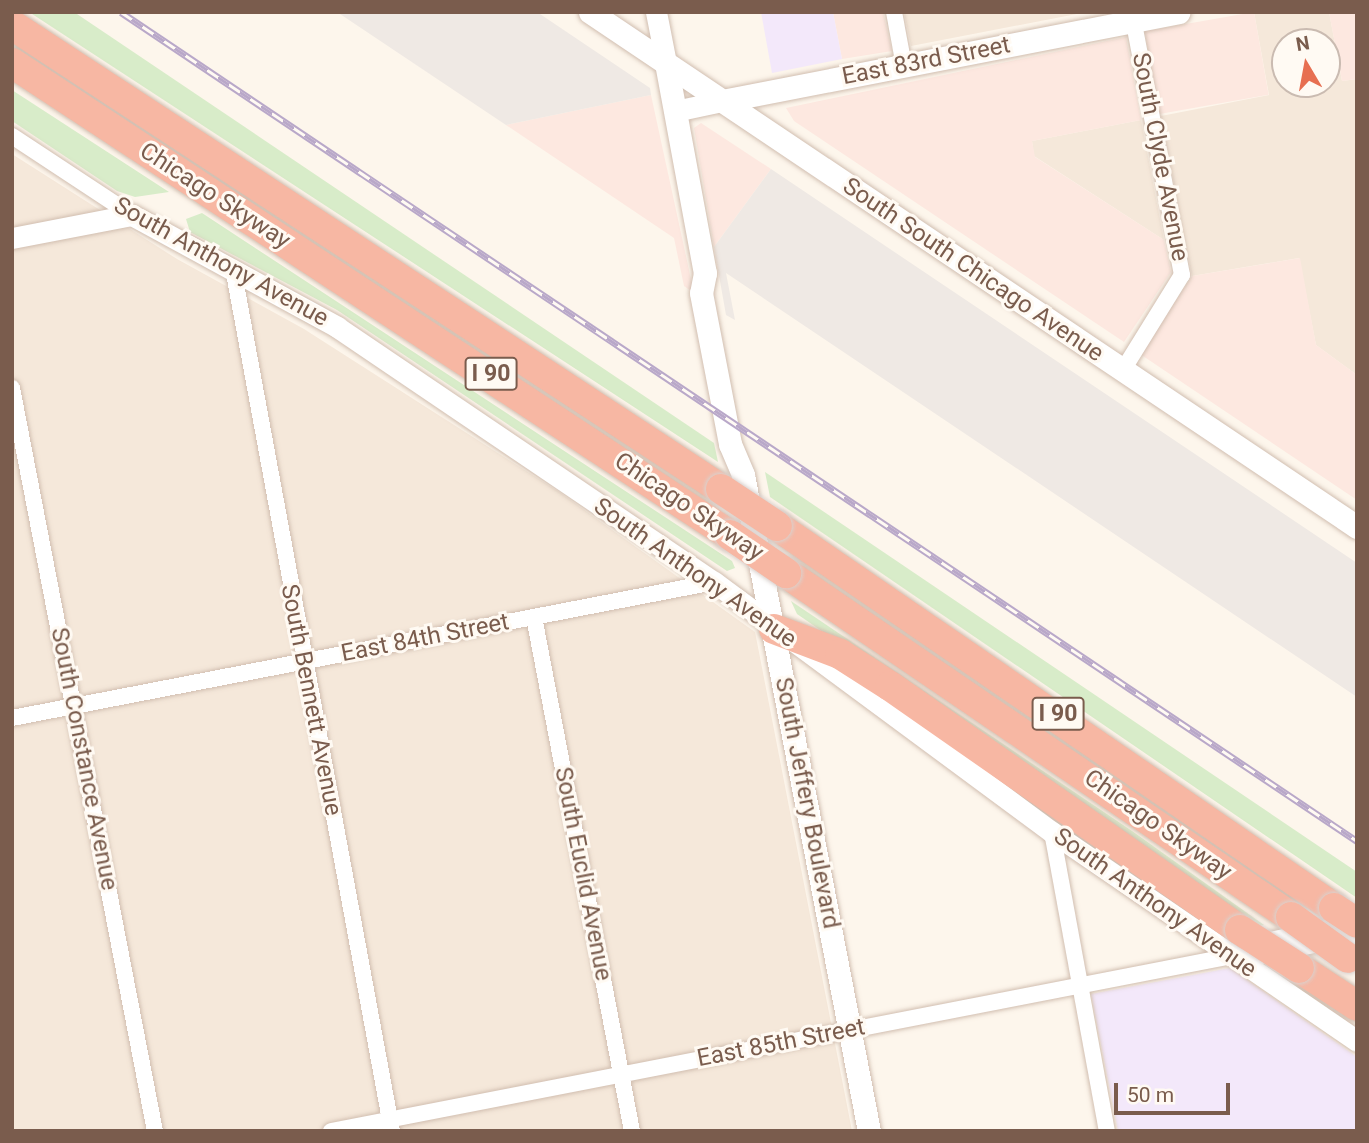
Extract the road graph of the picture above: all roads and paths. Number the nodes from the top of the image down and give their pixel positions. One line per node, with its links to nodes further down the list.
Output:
1 (590, 12): 8 (main road, South South Chicago Avenue)
2 (656, 12): 8 (street, South Jeffery Boulevard)
3 (894, 12): 9 (street)
4 (1178, 12): 5 (main road, East 83rd Street)
5 (1133, 16): 9 (main road, East 83rd Street); 16 (street, South Clyde Avenue)
6 (12, 25): 18 (highway, Chicago Skyway / I 90)
7 (12, 63): 29 (highway, Chicago Skyway / I 90, bridge)
8 (666, 63): 10 (main road, South South Chicago Avenue); 11 (main road, South Jeffery Boulevard)
9 (904, 66): 10 (main road, East 83rd Street)
10 (722, 101): 11 (street, East 83rd Street); 16 (main road, South South Chicago Avenue)
11 (675, 111): 18 (main road, South Jeffery Boulevard)
12 (12, 136): 13 (street, South Anthony Avenue)
13 (132, 215): 14 (street); 15 (street, South Anthony Avenue)
14 (12, 238)
15 (233, 268): 20 (street, South Anthony Avenue); 23 (street, South Bennett Avenue)
16 (1123, 370): 19 (main road, South South Chicago Avenue)
17 (12, 388): 24 (street, South Constance Avenue)
18 (732, 482): 22 (main road, South Jeffery Boulevard); 27 (highway, Chicago Skyway / I 90, bridge)
19 (1357, 527)
20 (714, 582): 21 (street, East 84th Street); 22 (street, South Anthony Avenue)
21 (534, 617): 23 (street, East 84th Street); 34 (street, South Euclid Avenue)
22 (774, 629): 26 (street, South Anthony Avenue); 28 (highway); 32 (main road, South Jeffery Boulevard)
23 (304, 662): 24 (street, East 84th Street); 35 (street, South Bennett Avenue)
24 (75, 706): 25 (street, East 84th Street); 36 (street, South Constance Avenue)
25 (12, 718)
26 (1052, 832): 28 (street, South Anthony Avenue); 30 (street)
27 (1349, 917): 28 (street, East 85th Street)
28 (1236, 943): 29 (street, East 85th Street); 30 (street, East 85th Street); 31 (highway, bridge); 33 (street, South Anthony Avenue)
29 (1354, 953)
30 (1080, 986): 32 (street, East 85th Street); 40 (street)
31 (1357, 1006)
32 (850, 1029): 34 (street, East 85th Street); 39 (main road, South Jeffery Boulevard)
33 (1357, 1041)
34 (622, 1074): 35 (street, East 85th Street); 38 (street, South Euclid Avenue)
35 (391, 1125): 37 (street, East 85th Street)
36 (155, 1131)
37 (331, 1131)
38 (632, 1131)
39 (869, 1131)
40 (1107, 1131)

